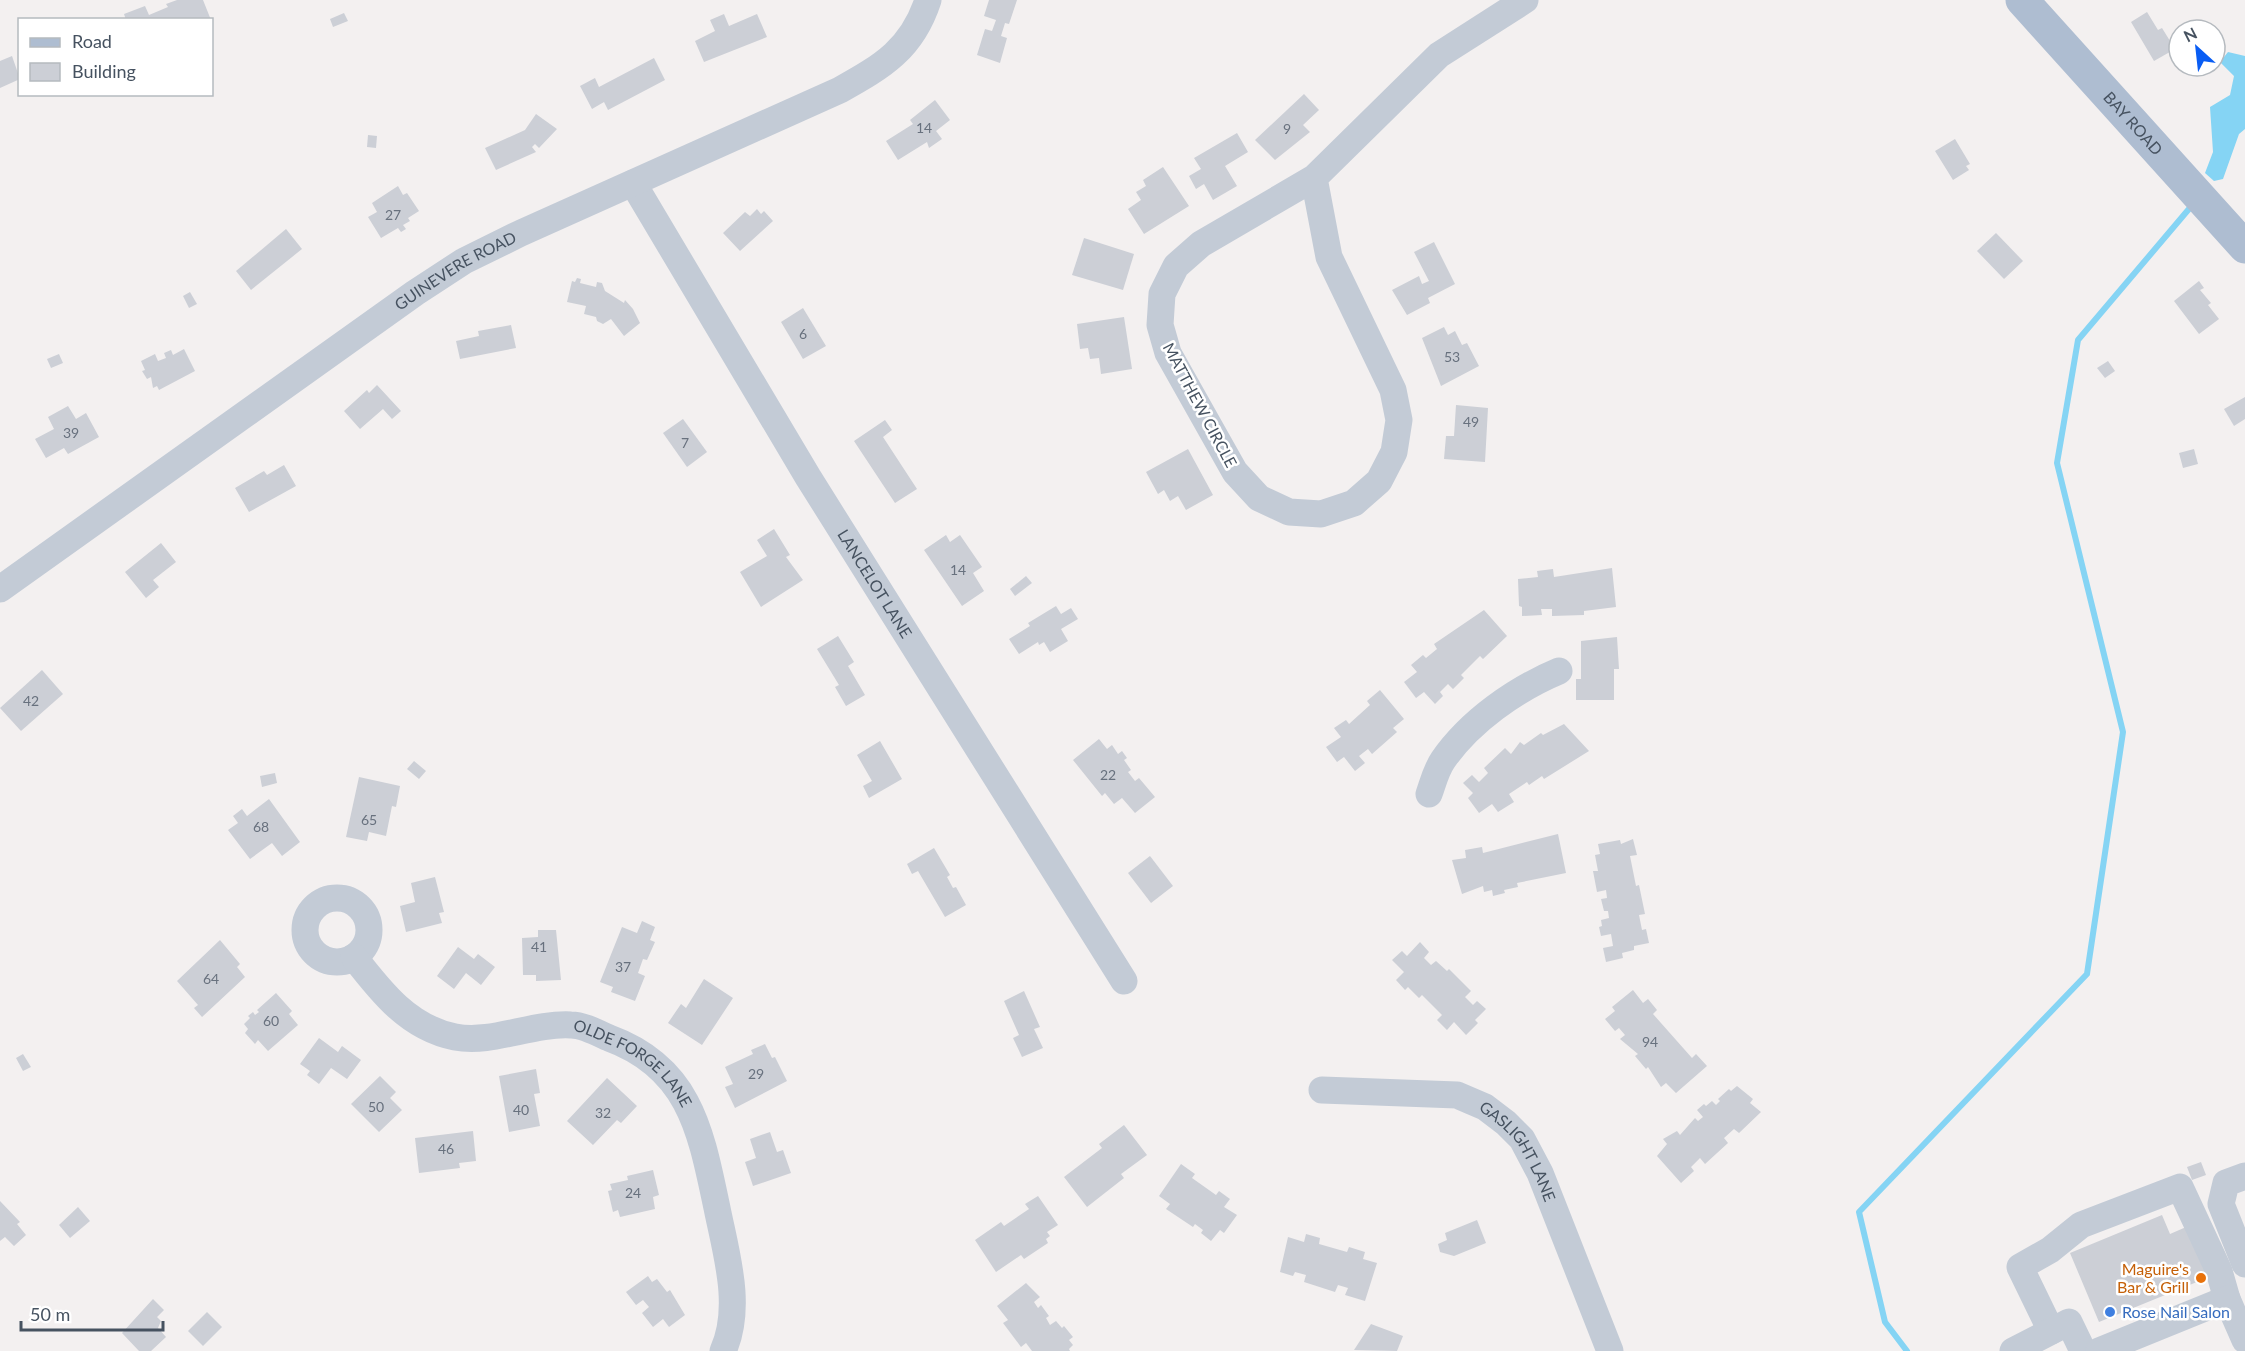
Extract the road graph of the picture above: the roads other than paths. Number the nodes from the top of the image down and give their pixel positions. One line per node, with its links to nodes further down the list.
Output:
1 (928, 0): 5 (street, GUINEVERE ROAD)
2 (1525, 0): 4 (street, MATTHEW CIRCLE)
3 (2022, 0): 6 (main road, BAY ROAD)
4 (1314, 178): 4 (street, MATTHEW CIRCLE)
5 (633, 183): 7 (street, GUINEVERE ROAD); 11 (street, LANCELOT LANE)
6 (2245, 247)
7 (0, 589)
8 (1559, 671): 9 (street)
9 (1429, 794)
10 (354, 957): 19 (street, OLDE FORGE LANE)
11 (1124, 981)
12 (1322, 1090): 20 (street, GASLIGHT LANE)
13 (2245, 1176): 14 (street)
14 (2245, 1264)
15 (2227, 1299): 16 (street); 17 (street); 18 (street)
16 (2051, 1331): 21 (street); 22 (street)
17 (2143, 1343): 23 (street)
18 (2245, 1343): 24 (street)
19 (723, 1351)
20 (1610, 1351)
21 (2013, 1351)
22 (2083, 1351)
23 (2099, 1351)
24 (2230, 1351)

